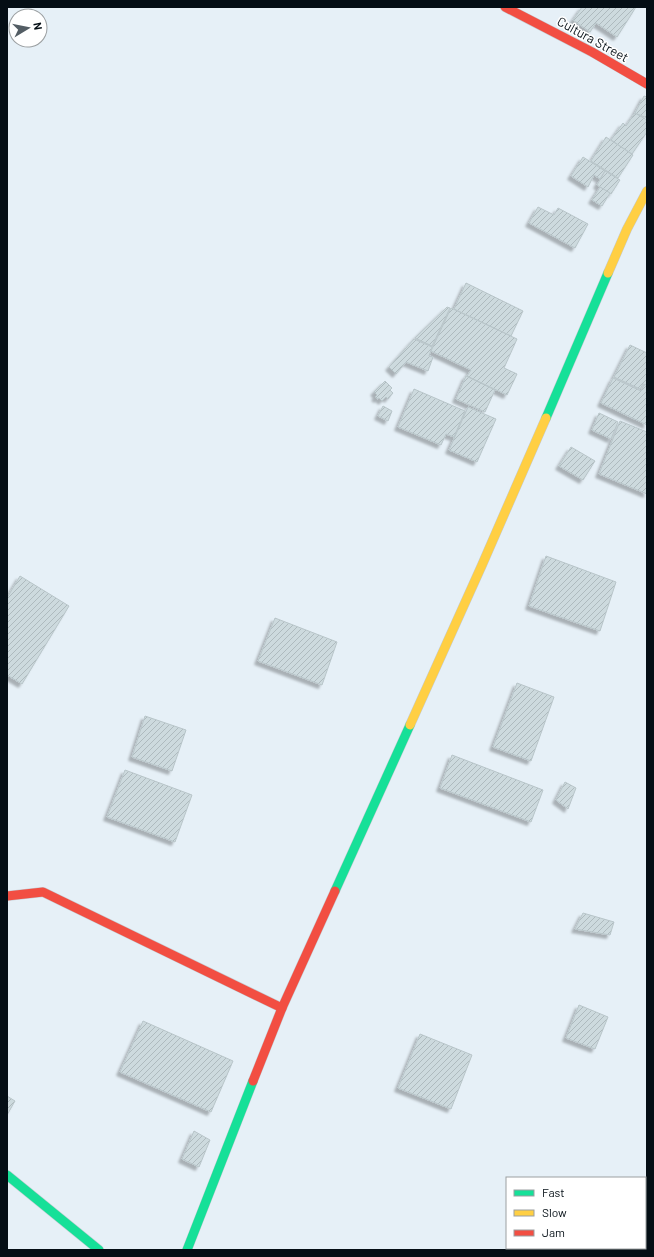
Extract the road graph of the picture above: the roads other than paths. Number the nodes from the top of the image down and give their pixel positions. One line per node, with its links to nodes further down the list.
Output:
1 (505, 7): 2 (main road, Cultura Street)
2 (647, 84)
3 (647, 191): 5 (main road)
4 (7, 896): 5 (main road)
5 (282, 1008): 8 (main road)
6 (7, 1175): 7 (main road)
7 (99, 1250)
8 (187, 1250)

